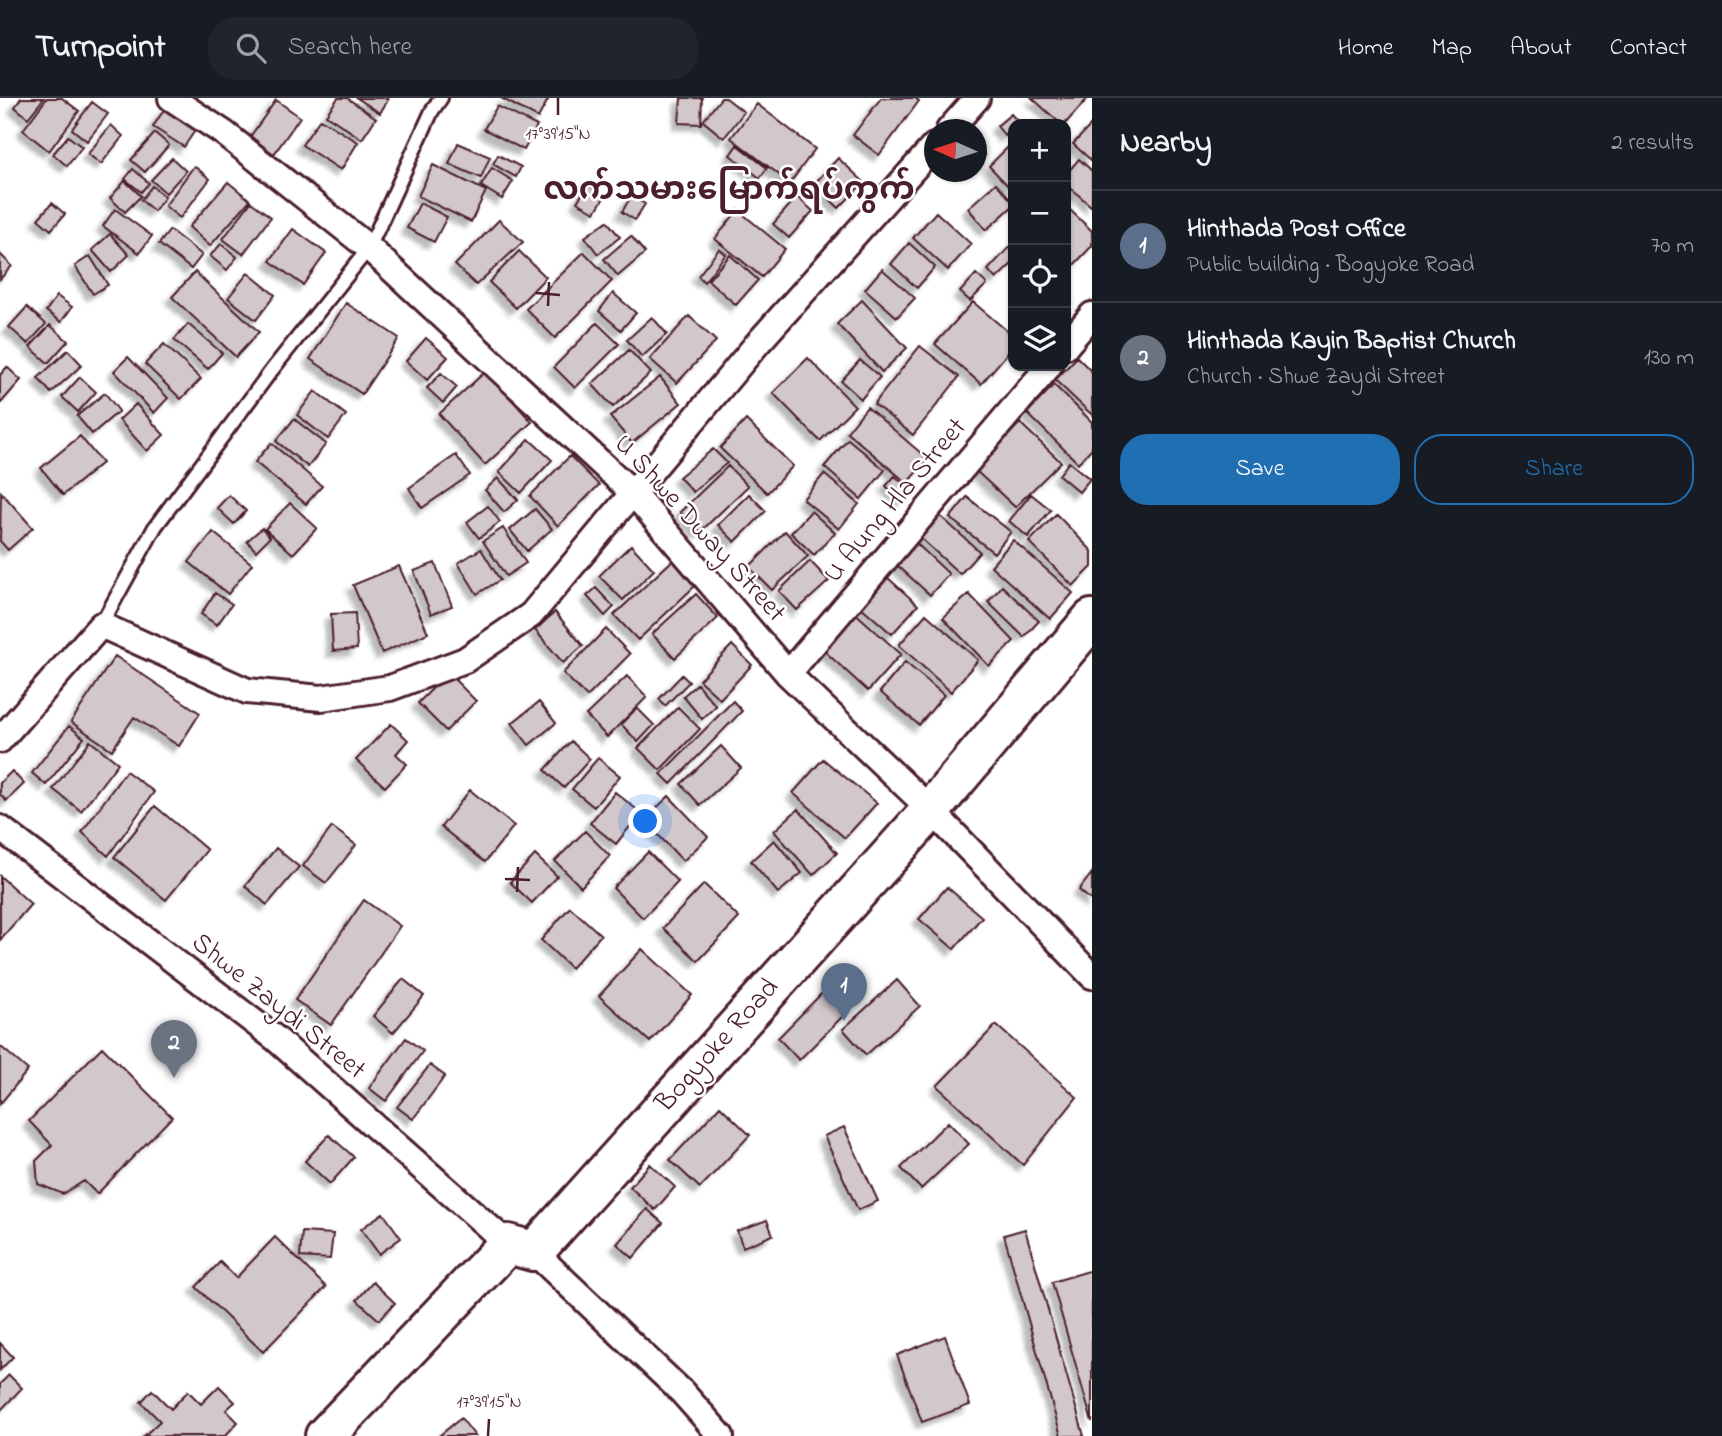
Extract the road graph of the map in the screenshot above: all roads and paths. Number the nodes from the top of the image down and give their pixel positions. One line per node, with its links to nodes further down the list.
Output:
1 (170, 98): 6 (street, U Shwe Dway Street)
2 (441, 98): 6 (lane)
3 (976, 98): 4 (street)
4 (958, 119)
5 (924, 157): 10 (street)
6 (369, 248): 10 (street, U Shwe Dway Street); 12 (lane)
7 (1092, 314): 8 (street)
8 (1071, 340)
9 (1045, 371): 13 (street, U Aung Hla Street)
10 (633, 493): 12 (street); 13 (street, U Shwe Dway Street)
11 (1092, 619): 15 (main road, Bogyoke Road)
12 (101, 625): 14 (street)
13 (788, 674): 15 (street, U Shwe Dway Street)
14 (0, 740)
15 (931, 810): 17 (street, U Shwe Dway Street); 18 (main road, Bogyoke Road)
16 (0, 828): 18 (street, Shwe Zaydi Street)
17 (1092, 976)
18 (520, 1247): 19 (main road, Bogyoke Road); 20 (street, Shwe Zaydi Street)
19 (325, 1436)
20 (721, 1436)

